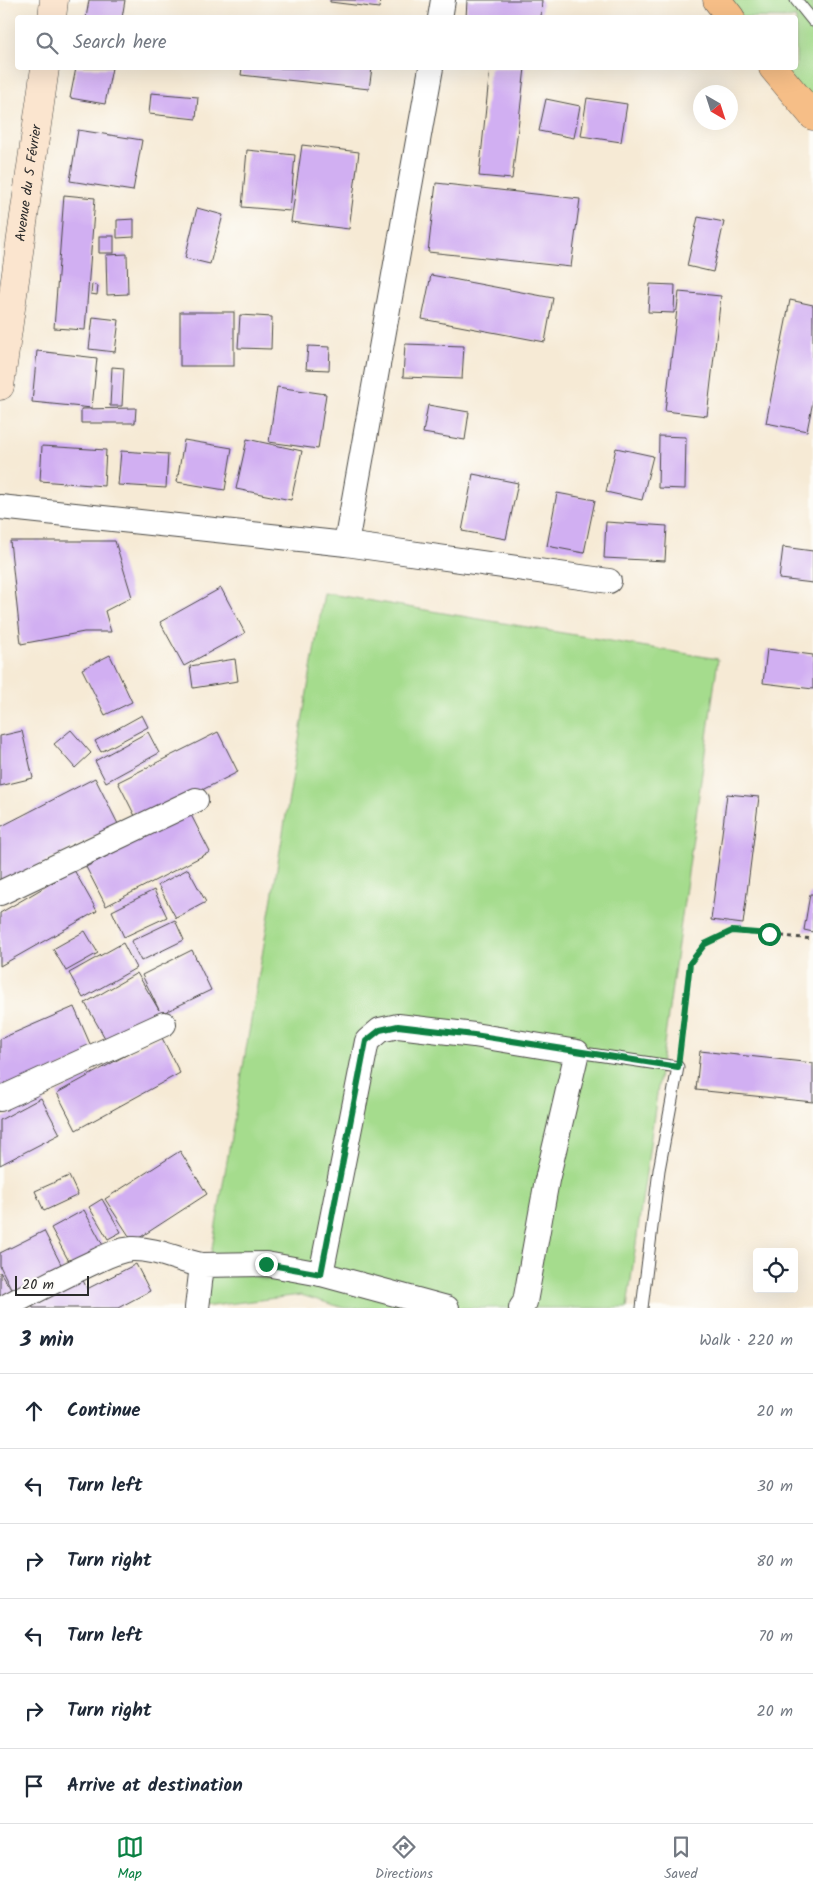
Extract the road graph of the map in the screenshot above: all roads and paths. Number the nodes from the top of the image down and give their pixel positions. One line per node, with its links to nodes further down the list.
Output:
1 (54, 0): 5 (street)
2 (443, 0): 6 (street)
3 (717, 0): 7 (main road)
4 (796, 0): 8 (lane)
5 (52, 15)
6 (440, 15)
7 (729, 15)
8 (813, 21)
9 (45, 70): 13 (street, Avenue du 5 Février)
10 (431, 70): 15 (street)
11 (775, 70): 12 (main road)
12 (813, 116)
13 (0, 386)
14 (0, 508): 15 (street)
15 (346, 544): 16 (street)
16 (608, 582)
17 (196, 800): 18 (street)
18 (0, 893)
19 (813, 939): 22 (path)
20 (164, 1024): 23 (street)
21 (577, 1052): 22 (lane); 25 (street); 29 (street)
22 (678, 1067): 30 (lane)
23 (0, 1099)
24 (202, 1265): 25 (street); 26 (street); 27 (street)
25 (321, 1274): 28 (street)
26 (4, 1308)
27 (197, 1308)
28 (446, 1308)
29 (522, 1308)
30 (642, 1308)

